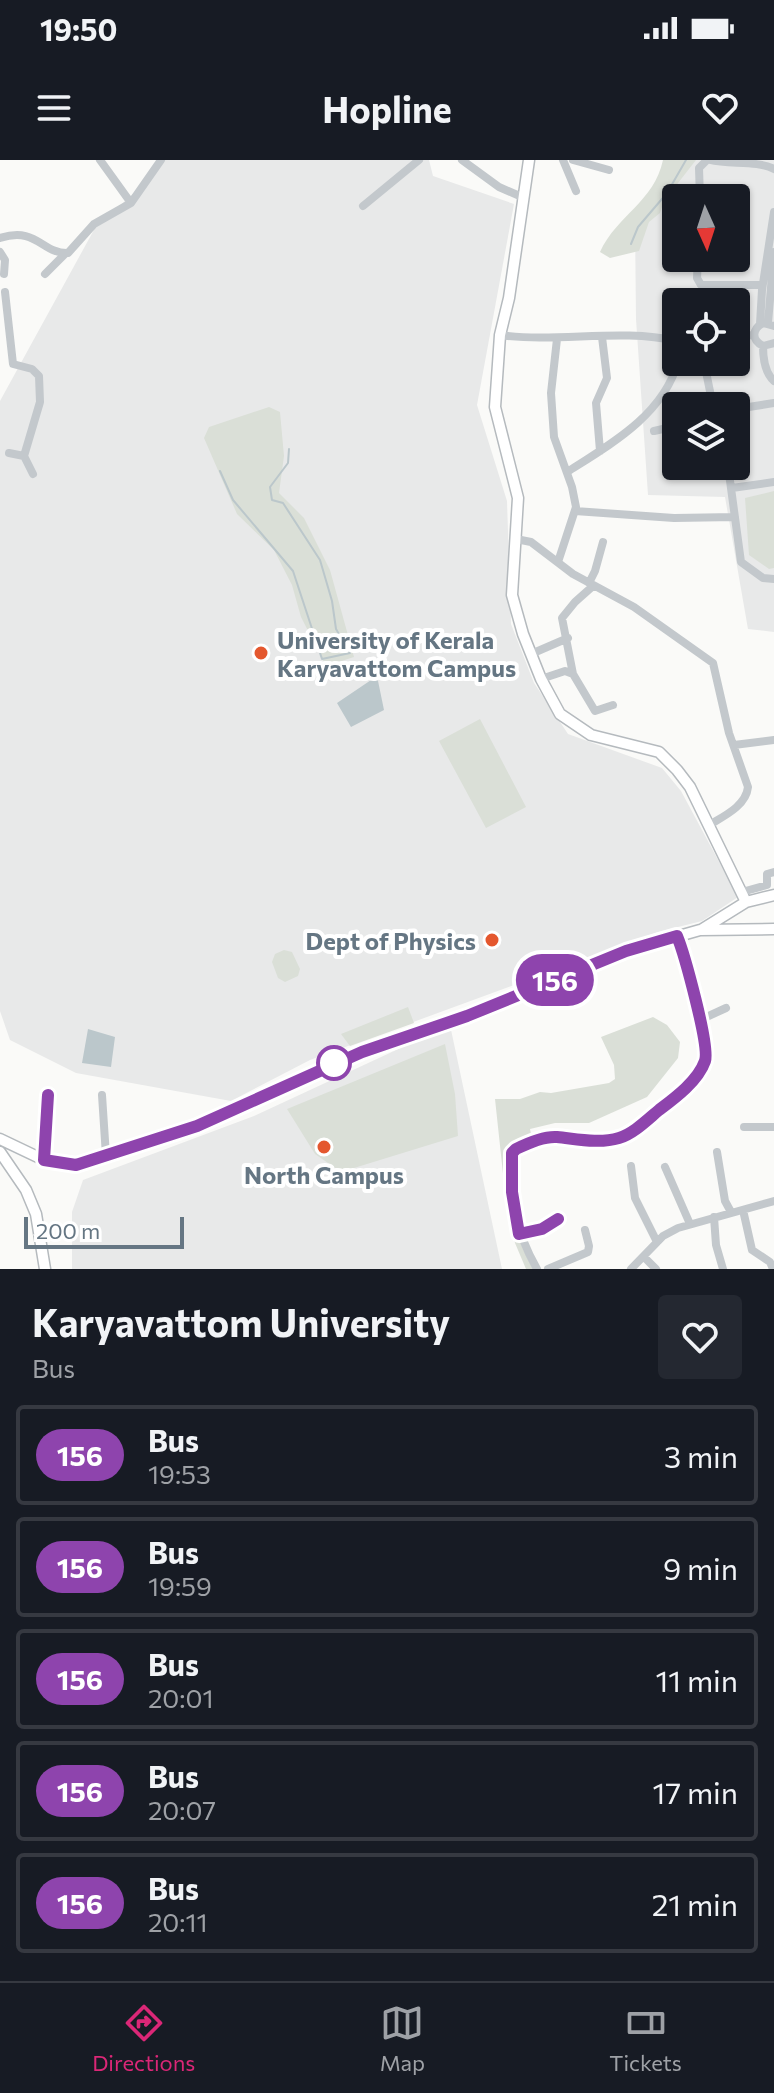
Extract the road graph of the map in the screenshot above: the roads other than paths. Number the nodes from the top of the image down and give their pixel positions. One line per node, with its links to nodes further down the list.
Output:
1 (100, 160): 14 (street)
2 (161, 160): 14 (street)
3 (419, 160): 15 (street)
4 (462, 160): 13 (street)
5 (529, 160): 13 (main road)
6 (563, 160): 12 (street)
7 (573, 160): 10 (street)
8 (708, 160): 9 (street); 11 (street)
9 (774, 169)
10 (609, 170)
11 (700, 184)
12 (576, 191)
13 (522, 197): 27 (main road)
14 (131, 203): 20 (street)
15 (363, 206)
16 (774, 212): 24 (street)
17 (0, 238): 20 (street)
18 (0, 252): 22 (street)
19 (774, 252): 26 (street)
20 (65, 254): 23 (street)
21 (697, 272): 24 (street)
22 (4, 274)
23 (45, 274)
24 (762, 290): 26 (street)
25 (5, 292): 42 (street)
26 (767, 324)
27 (500, 335): 31 (street); 50 (main road)
28 (602, 337): 29 (street); 31 (street); 40 (street)
29 (662, 338)
30 (750, 338): 33 (street)
31 (557, 339): 43 (street)
32 (774, 343): 33 (street)
33 (763, 346): 35 (street)
34 (674, 376): 40 (street)
35 (774, 381)
36 (774, 403): 37 (street)
37 (750, 407)
38 (662, 429): 39 (street)
39 (654, 431)
40 (600, 451): 43 (street)
41 (9, 453): 42 (street)
42 (24, 456): 44 (street)
43 (567, 472): 48 (street)
44 (33, 474)
45 (731, 480): 47 (street)
46 (774, 482): 47 (street)
47 (732, 488): 49 (street)
48 (575, 511): 49 (street); 52 (street)
49 (735, 517): 53 (street)
50 (516, 539): 52 (street); 56 (main road)
51 (603, 542): 54 (street)
52 (558, 562): 54 (street)
53 (774, 579)
54 (591, 584): 55 (street); 61 (street)
55 (568, 638): 56 (street); 57 (street)
56 (531, 654): 58 (main road)
57 (573, 674): 58 (street); 59 (street)
58 (541, 679): 62 (main road)
59 (613, 705)
60 (774, 740): 61 (street)
61 (734, 745): 62 (street)
62 (709, 825): 65 (main road)
63 (774, 872): 65 (street)
64 (774, 895): 65 (main road)
65 (744, 897): 67 (main road)
66 (774, 929): 67 (main road)
67 (700, 930): 68 (main road)
68 (677, 936): 70 (street); 78 (main road)
69 (726, 1008): 70 (street)
70 (700, 1020): 89 (street)
71 (48, 1095): 79 (street)
72 (102, 1095): 78 (street)
73 (744, 1127): 74 (street)
74 (774, 1127)
75 (0, 1139): 79 (main road)
76 (0, 1152): 92 (main road)
77 (717, 1152): 84 (street)
78 (106, 1156): 79 (main road)
79 (44, 1160)
80 (631, 1166): 90 (street)
81 (665, 1167): 87 (street)
82 (774, 1201): 83 (street)
83 (743, 1210): 84 (street); 98 (street)
84 (731, 1212): 85 (street)
85 (714, 1217): 87 (street); 97 (street)
86 (558, 1219): 89 (street)
87 (690, 1224): 90 (street)
88 (585, 1230): 94 (street)
89 (519, 1234): 93 (street)
90 (657, 1242): 91 (street)
91 (644, 1257): 95 (street); 96 (street)
92 (44, 1269)
93 (537, 1269)
94 (548, 1269)
95 (631, 1269)
96 (656, 1269)
97 (723, 1269)
98 (773, 1269)

